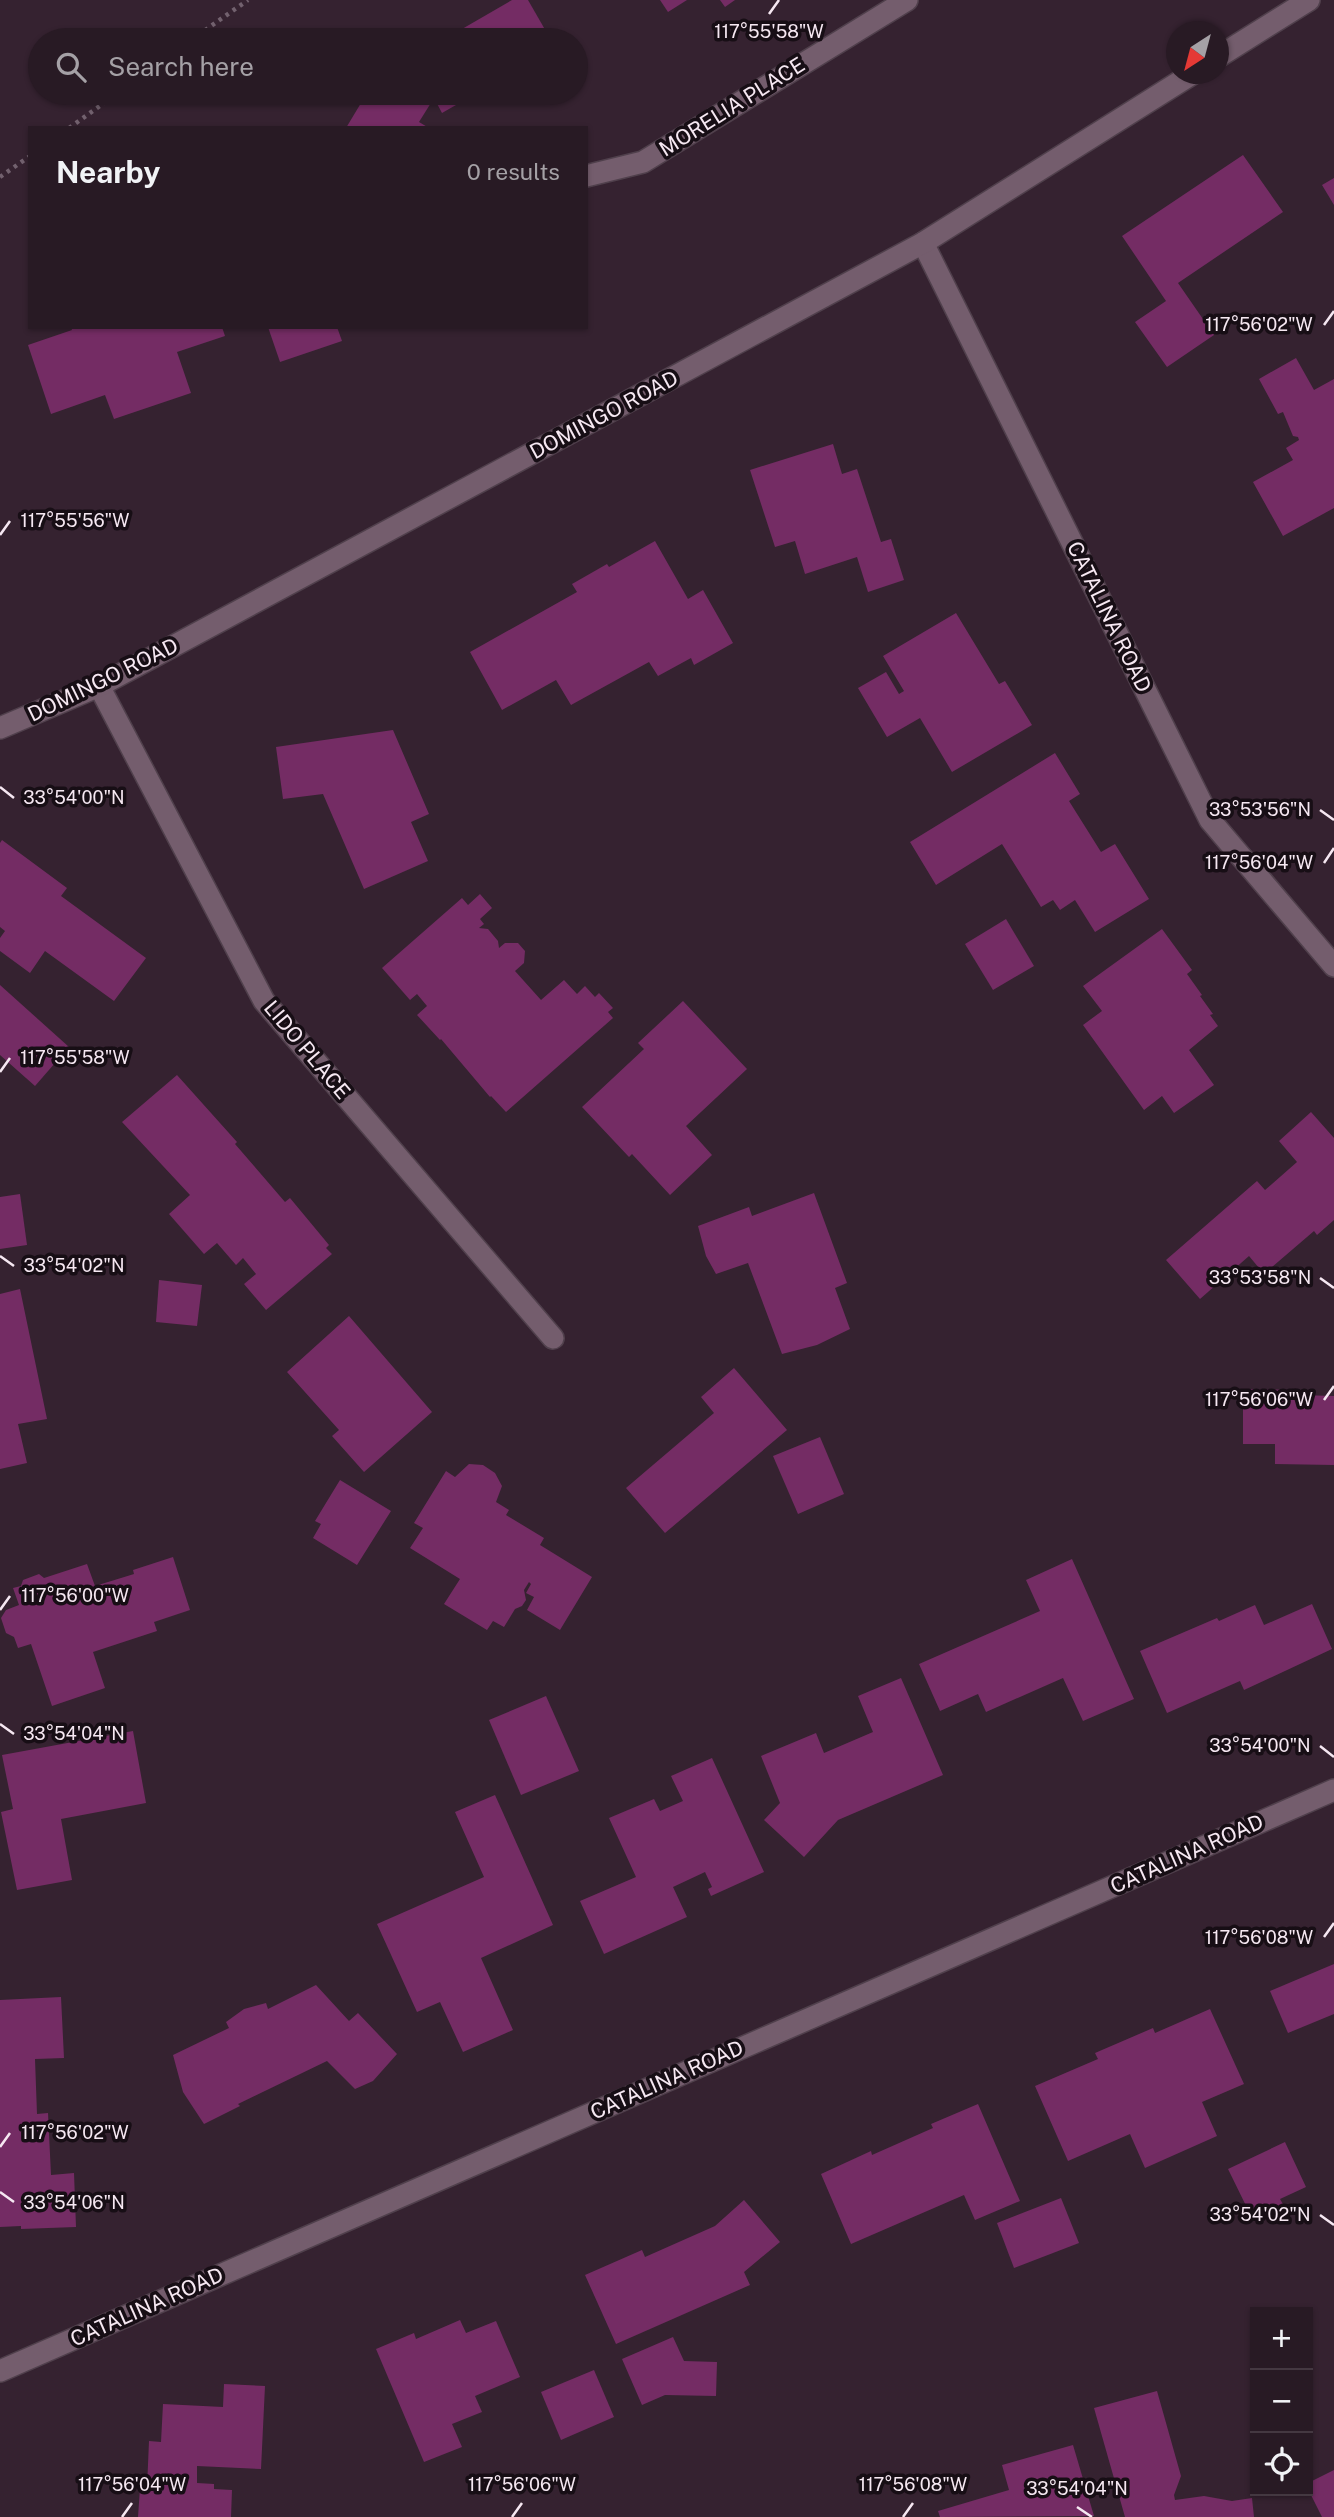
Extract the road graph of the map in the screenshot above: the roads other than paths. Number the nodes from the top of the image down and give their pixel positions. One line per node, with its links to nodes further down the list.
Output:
1 (907, 0): 5 (street, MORELIA PLACE)
2 (1309, 0): 3 (street)
3 (1229, 51)
4 (1176, 84): 6 (street, DOMINGO ROAD)
5 (588, 176)
6 (923, 243): 7 (street, DOMINGO ROAD); 9 (street, CATALINA ROAD)
7 (99, 686): 8 (street, DOMINGO ROAD); 10 (street, LIDO PLACE)
8 (0, 728)
9 (1334, 965)
10 (553, 1338)
11 (1334, 1790): 12 (street, CATALINA ROAD)
12 (0, 2371)

